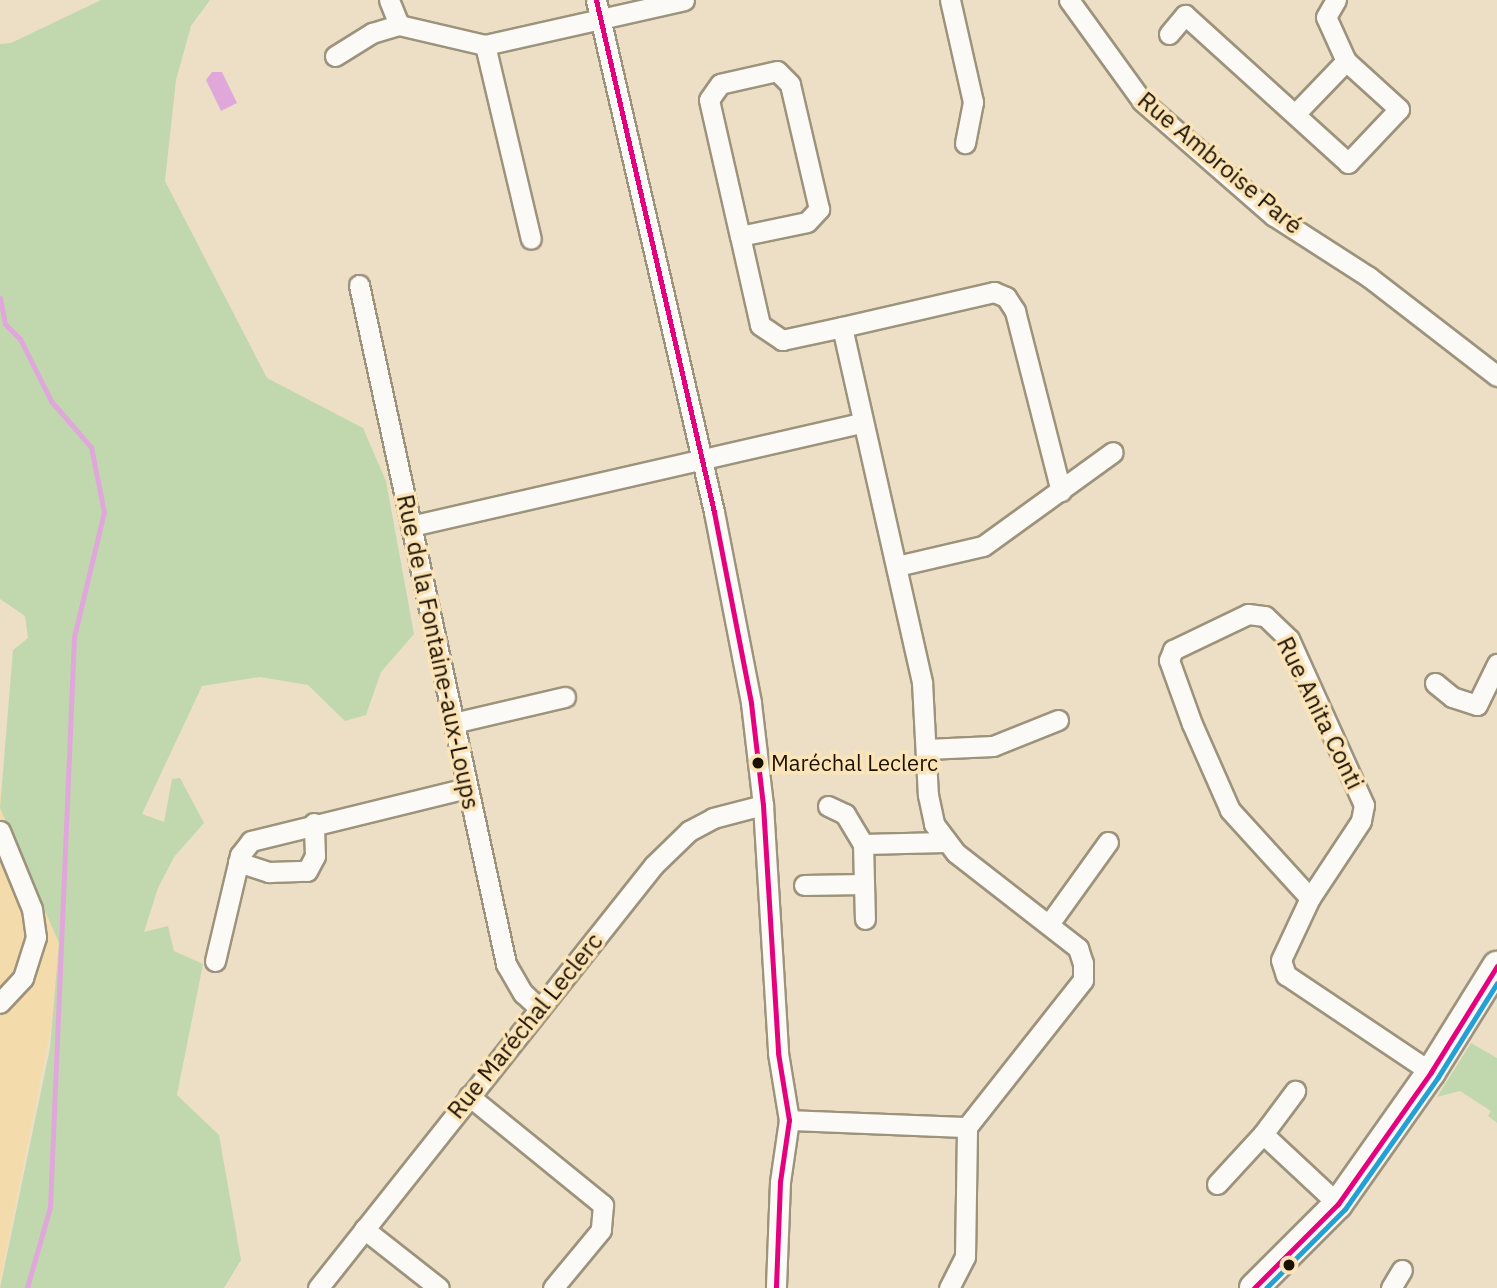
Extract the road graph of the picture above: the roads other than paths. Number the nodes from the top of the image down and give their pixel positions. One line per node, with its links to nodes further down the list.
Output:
1 (389, 0): 7 (street)
2 (684, 0): 6 (street)
3 (950, 0): 13 (street)
4 (1069, 0): 18 (street, Rue Ambroise Paré)
5 (1336, 0): 11 (street)
6 (598, 9): 9 (street); 21 (street)
7 (399, 25): 9 (street); 10 (street)
8 (1169, 34): 12 (street)
9 (485, 45): 15 (street)
10 (335, 56)
11 (1346, 61): 12 (street); 12 (street)
12 (1295, 114)
13 (965, 143)
14 (740, 236): 14 (street); 17 (street)
15 (531, 239)
16 (359, 285): 23 (street, Rue de la Fontaine-aux-Loups)
17 (842, 327): 19 (street); 22 (street)
18 (1497, 376)
19 (862, 423): 21 (street); 24 (street)
20 (1113, 452): 22 (street)
21 (702, 461): 23 (street); 32 (street)
22 (1061, 491): 24 (street)
23 (411, 526): 29 (street, Rue de la Fontaine-aux-Loups)
24 (897, 566): 30 (street)
25 (1497, 664): 26 (street)
26 (1435, 683)
27 (565, 697): 29 (street)
28 (1058, 720): 30 (street)
29 (453, 723): 31 (street, Rue de la Fontaine-aux-Loups)
30 (927, 749): 36 (street)
31 (467, 788): 34 (street); 48 (street, Rue de la Fontaine-aux-Loups)
32 (763, 805): 48 (street, Rue Maréchal Leclerc); 52 (street)
33 (837, 810): 38 (street)
34 (314, 823): 39 (street); 39 (street)
35 (0, 831): 47 (street)
36 (945, 842): 38 (street); 44 (street)
37 (1108, 842): 44 (street)
38 (863, 844): 40 (street)
39 (238, 862): 45 (street)
40 (864, 884): 41 (street); 43 (street)
41 (804, 885)
42 (1310, 898): 42 (street, Rue Anita Conti); 49 (street, Rue Anita Conti)
43 (865, 919)
44 (1049, 924): 53 (street)
45 (215, 961)
46 (1497, 967): 49 (main road)
47 (0, 1003)
48 (540, 1009): 51 (street, Rue Maréchal Leclerc)
49 (1431, 1072): 56 (main road)
50 (1295, 1091): 54 (street)
51 (469, 1096): 57 (street, Rue Maréchal Leclerc); 61 (street)
52 (789, 1120): 53 (street); 62 (street)
53 (967, 1127): 63 (street)
54 (1263, 1134): 55 (street); 56 (street)
55 (1217, 1184)
56 (1338, 1204): 64 (main road)
57 (364, 1229): 59 (street, Rue Maréchal Leclerc); 60 (street)
58 (1402, 1270): 65 (street)
59 (318, 1288)
60 (439, 1288)
61 (553, 1288)
62 (776, 1288)
63 (948, 1288)
64 (1254, 1288)
65 (1391, 1288)

